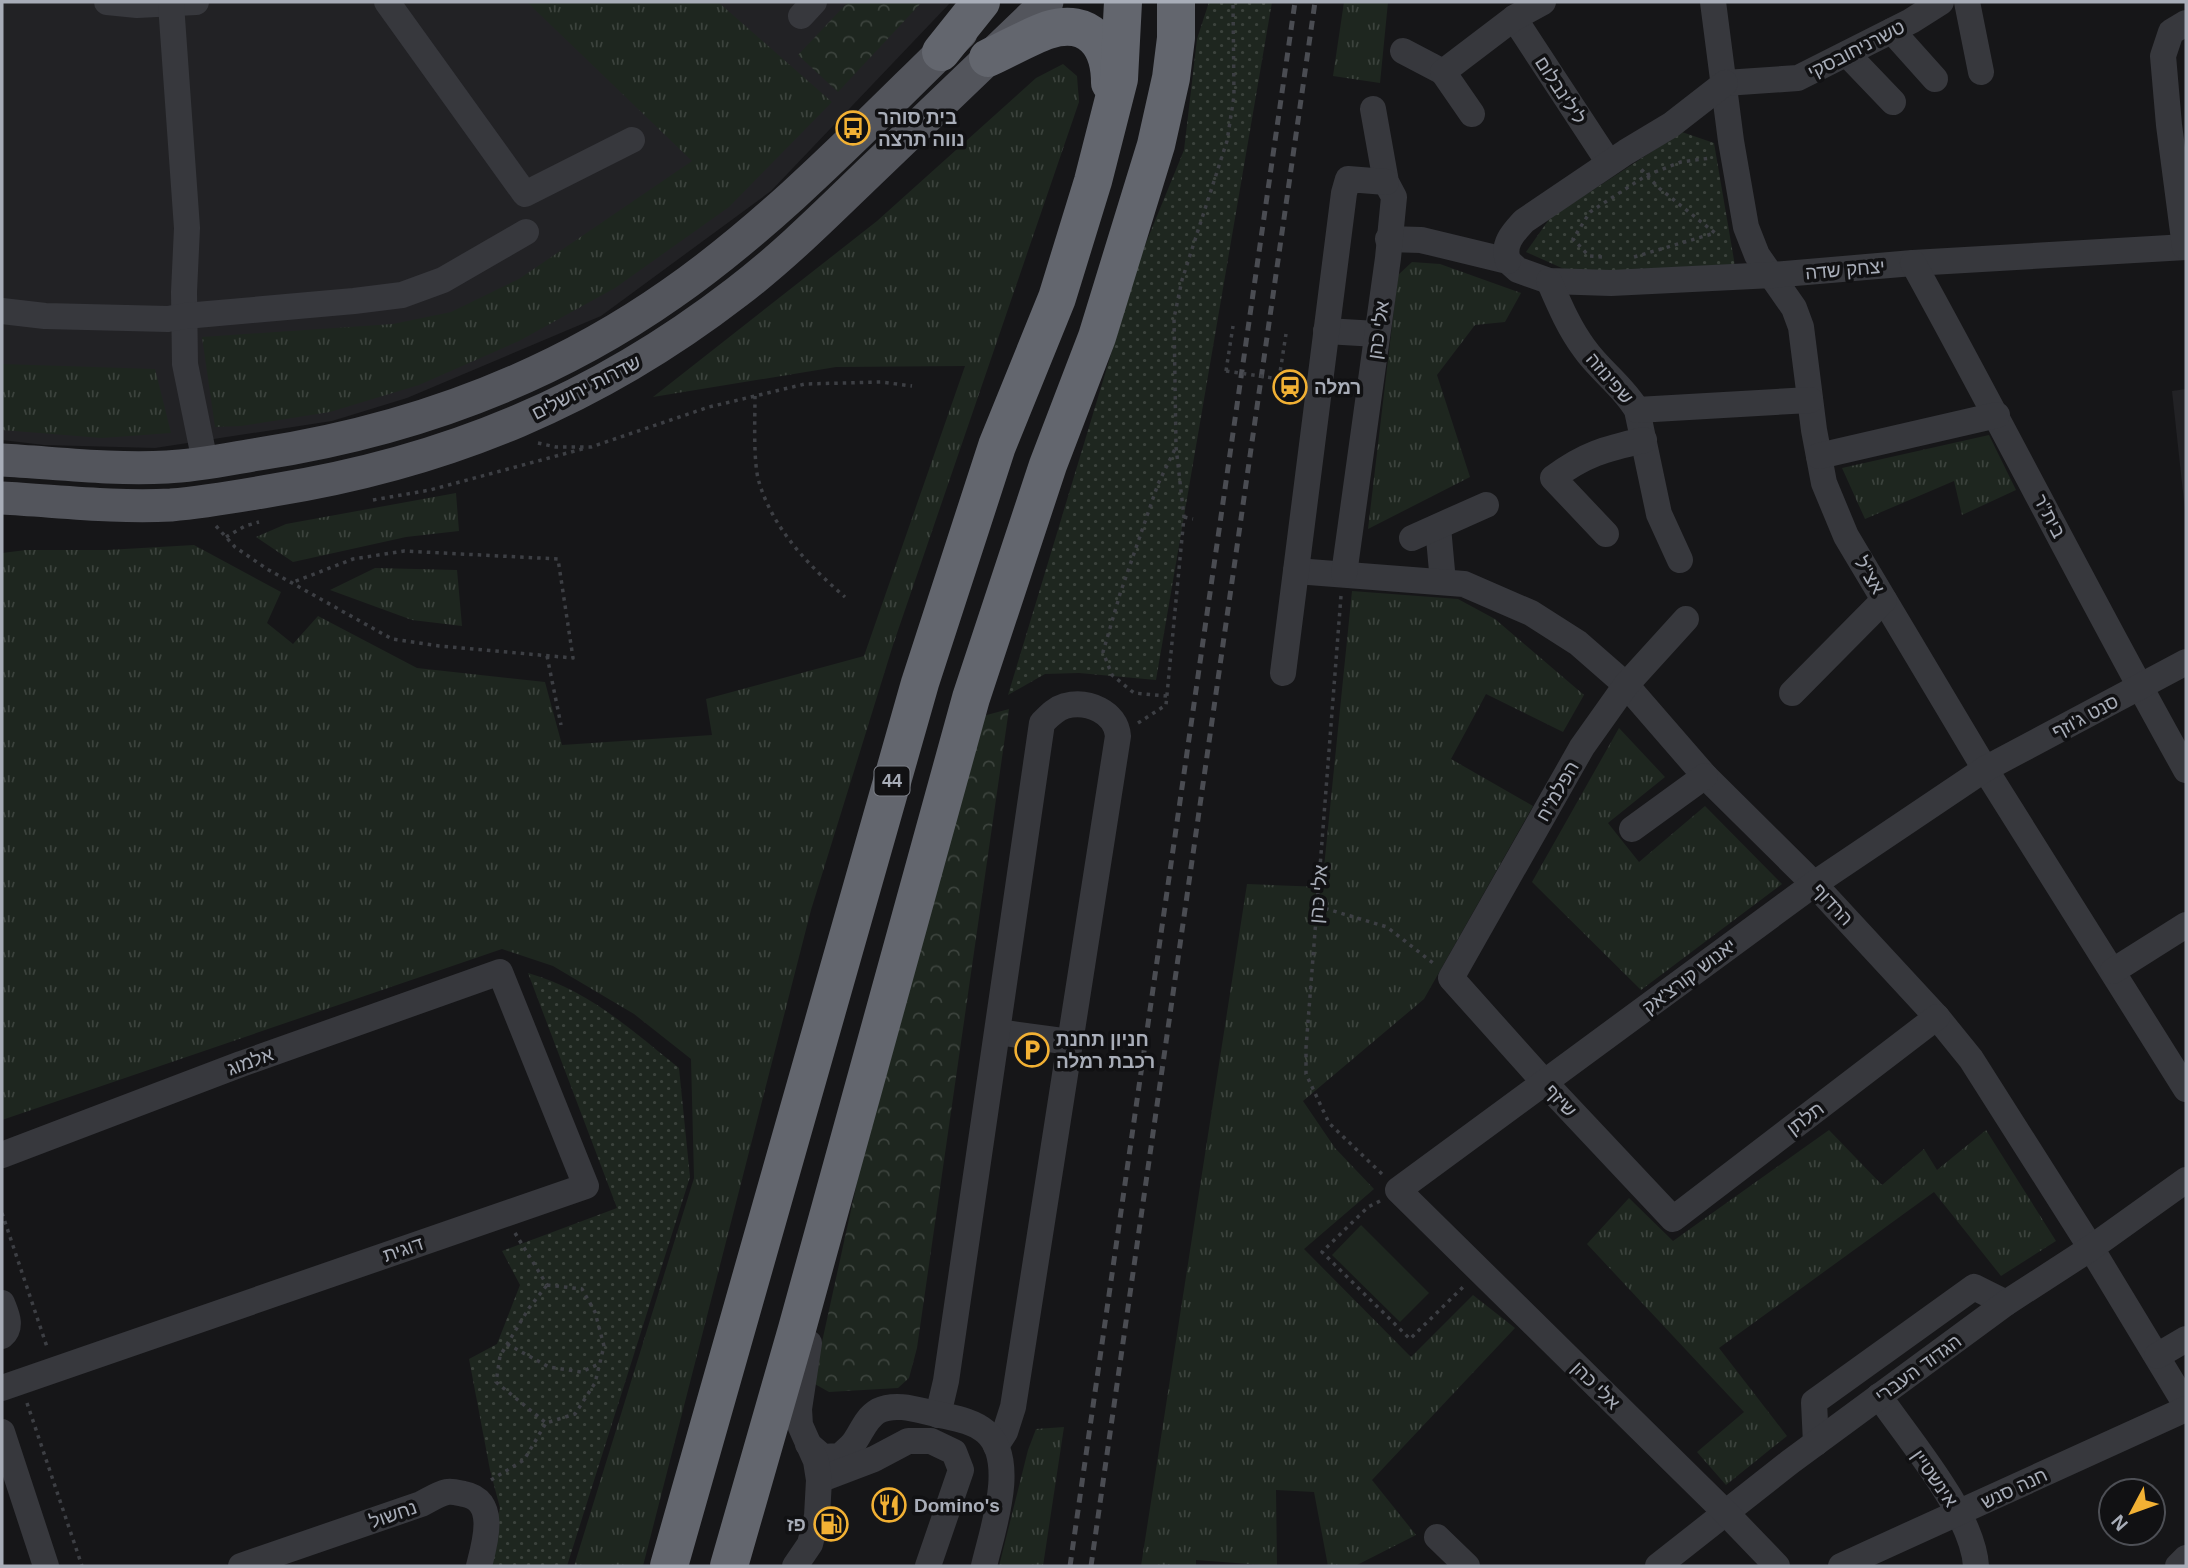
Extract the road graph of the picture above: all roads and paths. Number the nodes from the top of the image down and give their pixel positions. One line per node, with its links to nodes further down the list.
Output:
1 (107, 2): 13 (street)
2 (387, 2): 32 (street)
3 (981, 2): 19 (highway)
4 (993, 2): 19 (main road, שדרות ירושלים)
5 (1047, 2): 21 (main road, שדרות ירושלים)
6 (1123, 2): 30 (highway, 44)
7 (1176, 2): 27 (highway)
8 (1191, 2): 27 (highway)
9 (1233, 2): 60 (path)
10 (1543, 2): 15 (street)
11 (1941, 2): 17 (street, טשרניחובסקי)
12 (1967, 2): 23 (street)
13 (184, 3): 47 (street)
14 (1708, 8): 25 (street, אצ"ל)
15 (1514, 18): 22 (street); 34 (street, לילינבלום)
16 (2186, 23): 39 (street)
17 (1892, 31): 20 (street, טשרניחובסקי); 24 (street)
18 (1403, 51): 22 (street)
19 (941, 52): 63 (main road, שדרות ירושלים)
20 (1847, 54): 25 (street, טשרניחובסקי); 26 (street)
21 (988, 58): 30 (highway); 57 (main road, שדרות ירושלים)
22 (1443, 72): 29 (street)
23 (1981, 72)
24 (1935, 79)
25 (1725, 83): 31 (street); 33 (street, אצ"ל)
26 (1893, 102)
27 (1166, 106): 110 (highway)
28 (1373, 109): 36 (street, אלי כהן)
29 (1472, 114)
30 (1111, 116): 147 (highway, 44)
31 (1671, 125): 33 (street); 34 (street)
32 (632, 140)
33 (1732, 148): 35 (path); 44 (street, אצ"ל)
34 (1617, 158): 35 (path); 40 (street)
35 (1647, 175): 41 (path); 42 (path)
36 (1386, 182): 38 (street, אלי כהן); 49 (street)
37 (526, 232): 47 (street)
38 (1388, 239): 40 (street); 51 (street, אלי כהן)
39 (2186, 247): 43 (street, יצחק שדה)
40 (1508, 253): 45 (street, יצחק שדה)
41 (1614, 258)
42 (1626, 259)
43 (1913, 263): 44 (street, יצחק שדה); 56 (street, בית"ר)
44 (1773, 275): 45 (street, יצחק שדה); 54 (street, אצ"ל)
45 (1549, 281): 55 (street, שפינוזה)
46 (2, 311): 47 (street)
47 (185, 316): 63 (street)
48 (1233, 326): 50 (path, bridge)
49 (1326, 331): 51 (street); 78 (street)
50 (1286, 334)
51 (1377, 334): 79 (street, אלי כהן)
52 (912, 386): 53 (path)
53 (755, 396): 59 (path); 82 (path)
54 (1810, 400): 55 (street); 61 (street, אצ"ל)
55 (1637, 410): 58 (street, שפינוזה)
56 (1997, 415): 61 (street); 89 (street, בית"ר)
57 (511, 424): 59 (path); 66 (main road, שדרות ירושלים)
58 (1644, 440): 74 (street); 77 (street, שפינוזה)
59 (592, 447): 67 (path)
60 (1176, 447): 70 (path); 91 (path)
61 (1819, 456): 83 (street, אצ"ל)
62 (2, 460): 63 (main road, שדרות ירושלים)
63 (205, 463)
64 (2, 498): 65 (main road, שדרות ירושלים)
65 (60, 501): 66 (main road, שדרות ירושלים); 69 (main road)
66 (201, 501): 75 (path)
67 (364, 501)
68 (1486, 505): 73 (street)
69 (2, 506)
70 (1184, 517): 72 (path); 91 (path)
71 (272, 519): 75 (path)
72 (1193, 519)
73 (1437, 527): 76 (street); 80 (street)
74 (1606, 534)
75 (226, 537): 81 (path)
76 (1412, 538)
77 (1680, 560)
78 (1296, 571): 79 (street, הרדוף); 87 (street)
79 (1344, 574): 80 (street, הרדוף); 99 (path, אלי כהן)
80 (1443, 582): 88 (street, הרדוף)
81 (291, 583): 85 (path); 85 (path)
82 (845, 597)
83 (1884, 600): 90 (street); 94 (street, אצ"ל)
84 (1686, 619): 88 (street, הפלמ"ח)
85 (547, 656): 92 (path)
86 (2186, 662): 89 (street, סנט ג'וזף)
87 (1283, 673)
88 (1626, 685): 96 (street, הרדוף); 103 (street, הפלמ"ח)
89 (2139, 687): 94 (street, סנט ג'וזף); 95 (street, בית"ר)
90 (1792, 693)
91 (1167, 696): 93 (path)
92 (561, 725)
93 (1118, 736): 105 (street); 106 (street)
94 (1985, 769): 98 (street, יאנוש קורצ'אק); 101 (street, אצ"ל)
95 (2186, 770)
96 (1705, 776): 97 (street); 98 (street, הרדוף)
97 (1632, 829)
98 (1814, 884): 104 (street, הרדוף); 107 (street, יאנוש קורצ'אק)
99 (1317, 906): 103 (path); 112 (path, אלי כהן)
100 (2186, 925): 101 (street)
101 (2113, 971): 108 (street, אצ"ל)
102 (500, 972): 109 (street, אלמוג); 114 (street, דוגית)
103 (1451, 978): 107 (street, שיזף)
104 (1937, 1017): 115 (street, תלתן); 116 (street, הרדוף)
105 (998, 1032): 106 (street); 130 (street)
106 (1070, 1042): 135 (street)
107 (1545, 1083): 112 (street, יאנוש קורצ'אק); 115 (street, שיזף)
108 (2186, 1089)
109 (2, 1155)
110 (841, 1169): 134 (street); 148 (highway)
111 (2186, 1180): 116 (street, הגדוד העברי)
112 (1398, 1190): 117 (street, אלי כהן); 117 (path)
113 (2, 1213): 126 (path)
114 (504, 1214): 118 (path); 126 (street, דוגית)
115 (1673, 1219)
116 (2091, 1248): 120 (street, הגדוד העברי); 124 (street, הרדוף)
117 (1479, 1270): 139 (street, אלי כהן)
118 (547, 1285): 123 (path); 125 (path)
119 (2, 1303): 121 (street)
120 (2007, 1303): 128 (street, הגדוד העברי); 133 (street)
121 (2, 1336)
122 (2186, 1339): 124 (street)
123 (507, 1345): 125 (path); 131 (path)
124 (2157, 1356): 129 (street, הרדוף)
125 (599, 1364): 131 (path)
126 (55, 1369): 127 (street, דוגית)
127 (11, 1385): 144 (path)
128 (1879, 1396): 133 (street, הגדוד העברי); 138 (street, אינשטיין)
129 (2186, 1407): 138 (street, חנה סנש)
130 (938, 1415): 134 (street); 135 (street)
131 (547, 1423): 137 (path)
132 (2, 1432): 143 (street)
133 (1816, 1443): 139 (street, הגדוד העברי)
134 (808, 1444): 136 (street)
135 (996, 1446): 151 (street)
136 (820, 1480): 141 (street); 150 (street)
137 (471, 1495): 145 (street, נחשול); 146 (street)
138 (1960, 1513): 155 (street, חנה סנש); 156 (street, אינשטיין)
139 (1727, 1514): 153 (street, הגדוד העברי); 154 (street, אלי כהן)
140 (1437, 1537): 152 (street)
141 (808, 1555): 149 (street)
142 (2186, 1558): 157 (street)
143 (46, 1566)
144 (82, 1566)
145 (241, 1566)
146 (479, 1566)
147 (669, 1566)
148 (729, 1566)
149 (795, 1566)
150 (928, 1566)
151 (984, 1566)
152 (1467, 1566)
153 (1658, 1566)
154 (1777, 1566)
155 (1841, 1566)
156 (1976, 1566)
157 (2178, 1566)

